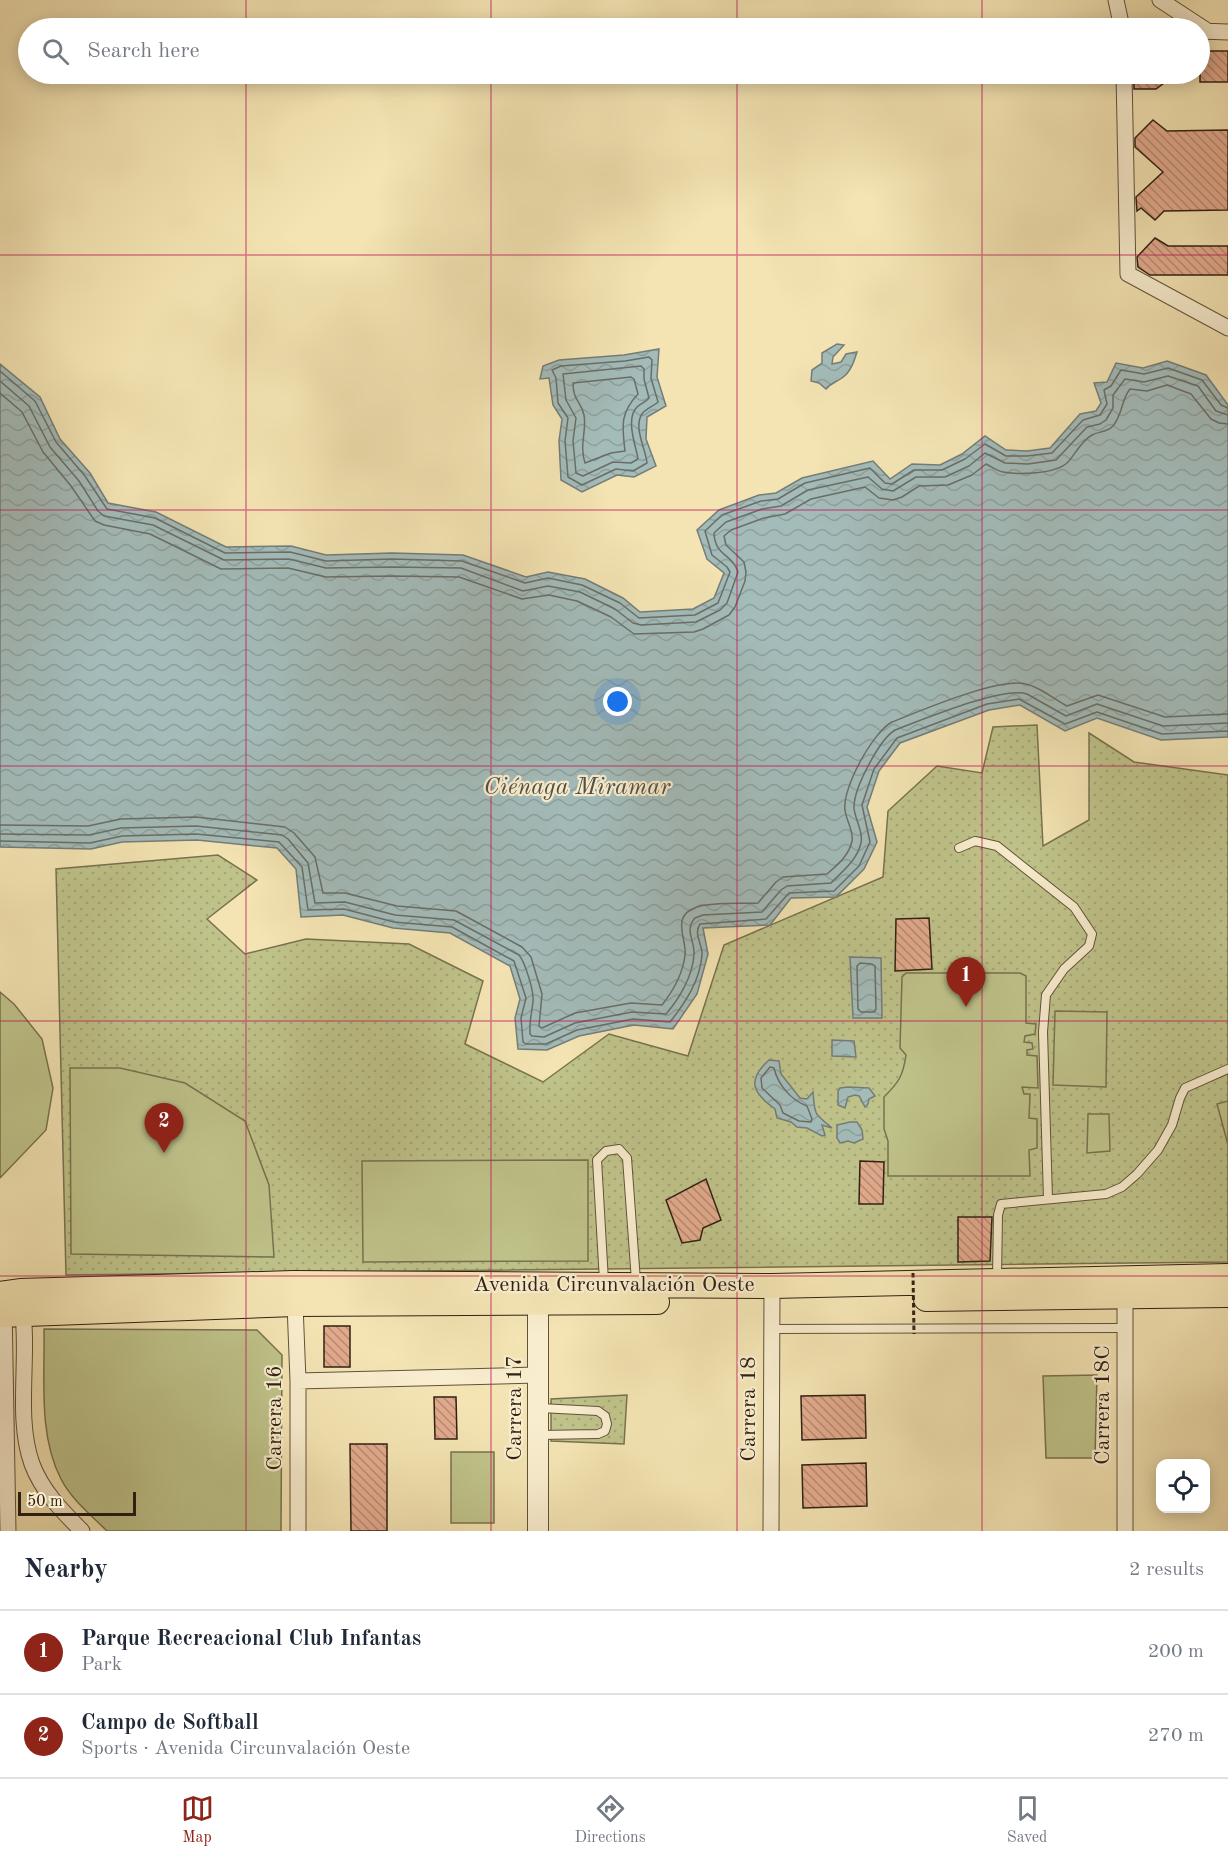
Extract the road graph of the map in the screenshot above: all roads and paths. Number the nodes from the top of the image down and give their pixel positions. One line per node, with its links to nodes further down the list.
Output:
1 (1116, 0): 3 (street)
2 (1160, 0): 4 (street)
3 (1120, 18)
4 (1185, 18)
5 (1210, 31): 6 (street)
6 (1228, 32)
7 (1124, 84): 8 (street)
8 (1228, 328)
9 (958, 848): 11 (lane)
10 (1228, 1070): 11 (lane)
11 (1048, 1199): 14 (lane)
12 (913, 1273): 25 (path, bridge)
13 (1228, 1276): 17 (main road, Avenida Circunvalación Oeste)
14 (997, 1281): 17 (main road, Avenida Circunvalación Oeste); 19 (main road, Avenida Circunvalación Oeste)
15 (604, 1286): 16 (main road, Avenida Circunvalación Oeste); 16 (lane); 18 (main road, Avenida Circunvalación Oeste)
16 (636, 1286): 19 (main road, Avenida Circunvalación Oeste)
17 (1125, 1287): 19 (main road, Avenida Circunvalación Oeste); 20 (main road, Avenida Circunvalación Oeste); 23 (street, Carrera 18C)
18 (539, 1294): 19 (main road, Avenida Circunvalación Oeste); 21 (main road, Avenida Circunvalación Oeste); 22 (main road, Avenida Circunvalación Oeste); 26 (street, Carrera 17)
19 (772, 1294): 24 (street, Carrera 18)
20 (1228, 1295)
21 (9, 1303): 22 (main road, Avenida Circunvalación Oeste); 30 (street); 31 (street)
22 (295, 1304): 27 (street, Carrera 16)
23 (1125, 1328): 24 (lane); 35 (street, Carrera 18C)
24 (772, 1329): 34 (street, Carrera 18)
25 (914, 1334)
26 (539, 1374): 27 (street); 28 (street, Carrera 17)
27 (298, 1380): 32 (street, Carrera 16)
28 (538, 1408): 29 (street, Carrera 17); 29 (lane)
29 (538, 1436): 33 (street, Carrera 17)
30 (9, 1531)
31 (82, 1531)
32 (298, 1531)
33 (538, 1531)
34 (771, 1531)
35 (1125, 1531)

